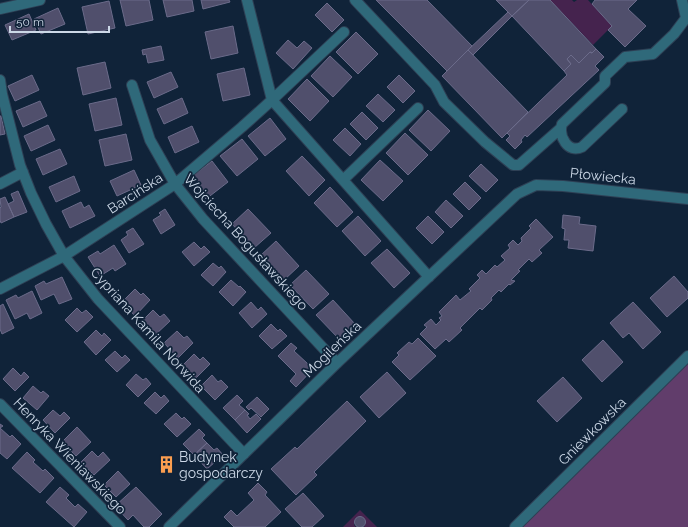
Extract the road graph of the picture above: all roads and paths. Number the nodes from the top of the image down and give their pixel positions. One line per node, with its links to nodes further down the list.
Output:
1 (40, 0): 5 (street)
2 (247, 0): 10 (street)
3 (355, 0): 13 (street)
4 (682, 0): 13 (street)
5 (0, 9)
6 (344, 32): 10 (street, Barcińska)
7 (0, 80): 9 (street, Cypriana Kamila Norwida)
8 (132, 85): 17 (street, Wojciecha Bogusławskiego)
9 (1, 94): 14 (street, Cypriana Kamila Norwida)
10 (272, 100): 15 (street); 17 (street, Barcińska)
11 (418, 108): 15 (street)
12 (622, 109): 13 (street)
13 (561, 128)
14 (23, 172): 16 (street); 20 (street, Cypriana Kamila Norwida)
15 (343, 180): 21 (street)
16 (0, 184)
17 (175, 184): 20 (street, Barcińska); 24 (street, Wojciecha Bogusławskiego)
18 (517, 194): 19 (street, Płowiecka); 21 (street, Mogileńska)
19 (688, 199)
20 (64, 256): 22 (street, Barcińska); 26 (street, Cypriana Kamila Norwida)
21 (429, 277): 24 (street, Mogileńska)
22 (0, 289)
23 (688, 356): 29 (street, Gniewkowska)
24 (337, 363): 26 (street, Mogileńska)
25 (0, 404): 27 (street, Henryka Wieniawskiego)
26 (244, 454): 28 (street, Mogileńska)
27 (120, 527)
28 (169, 527)
29 (515, 527)

